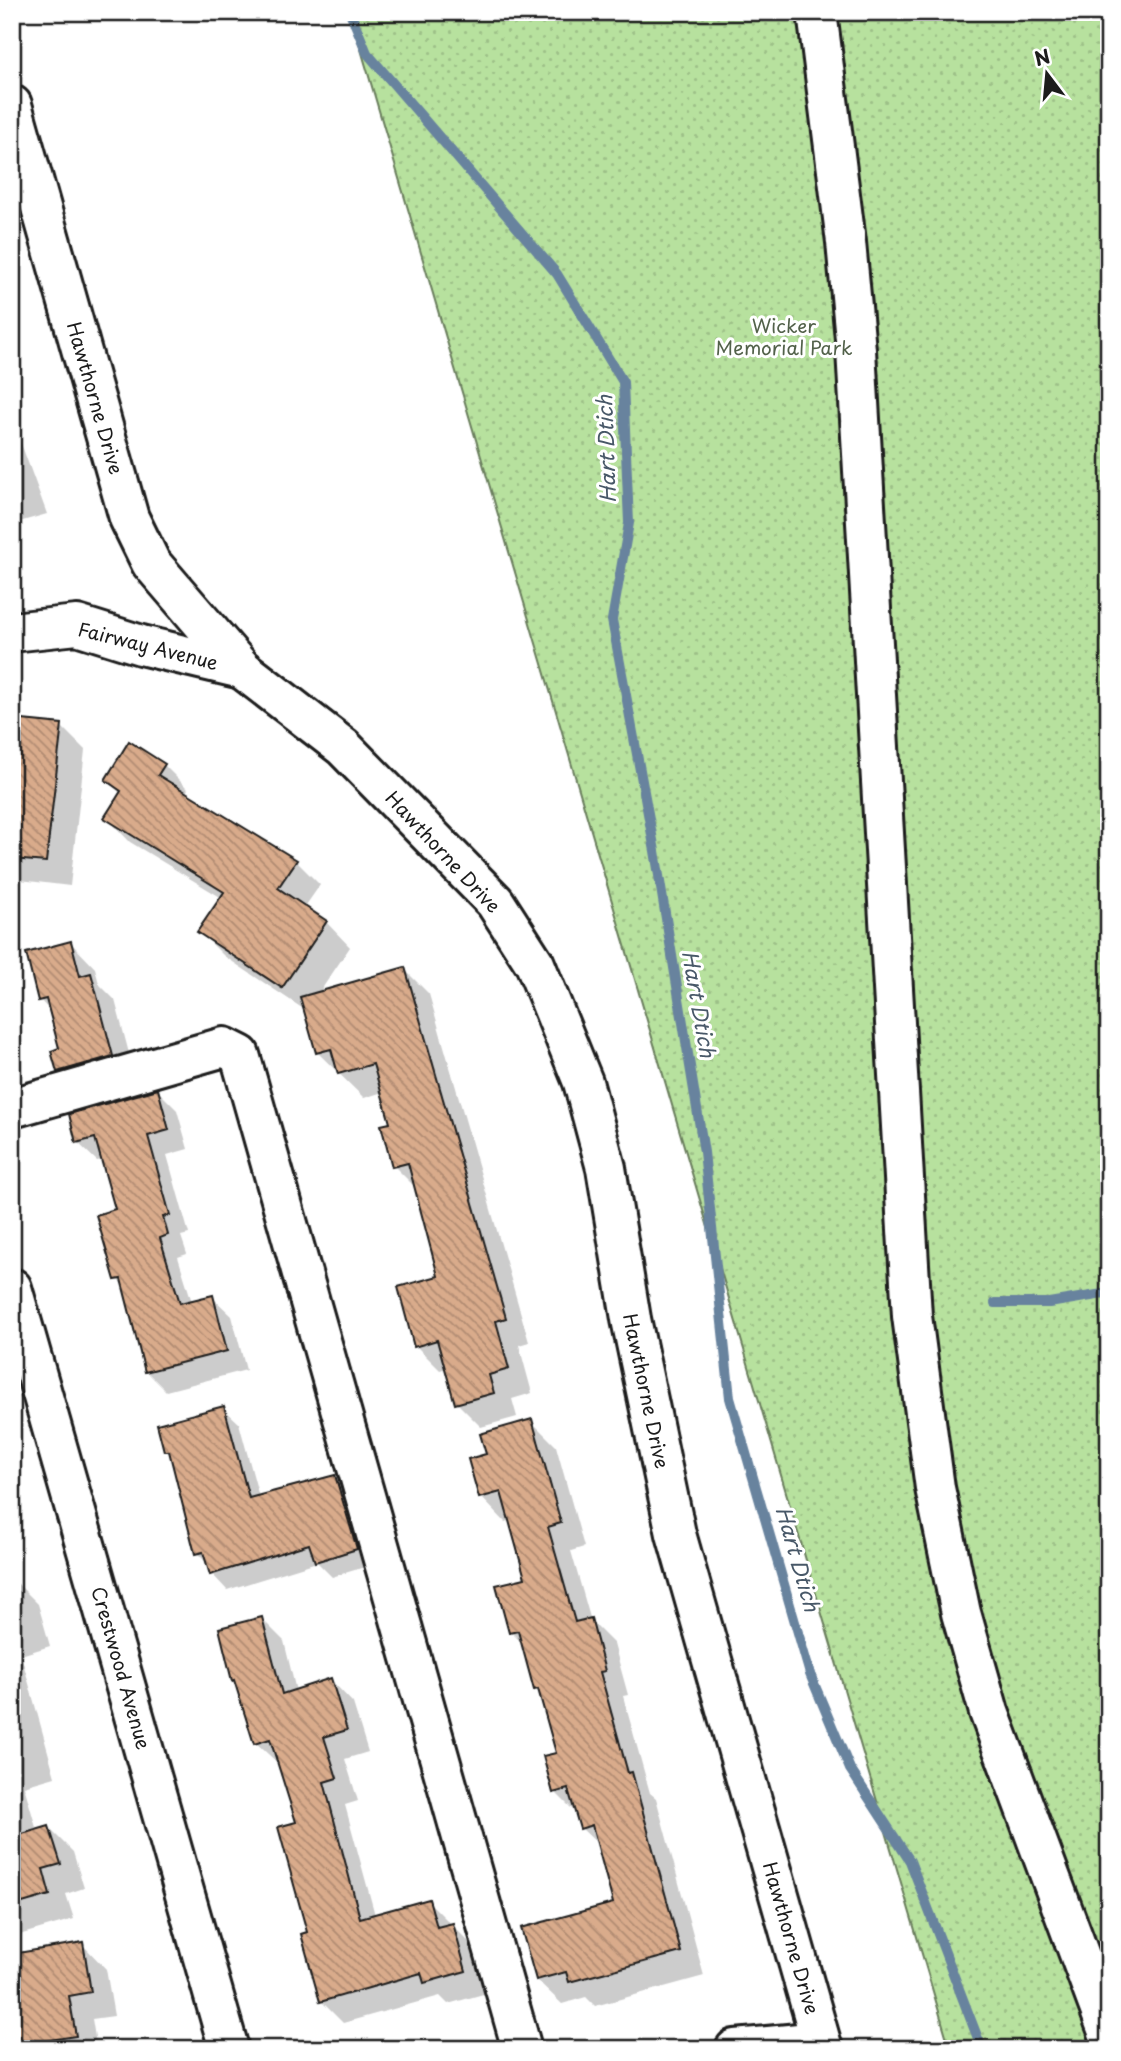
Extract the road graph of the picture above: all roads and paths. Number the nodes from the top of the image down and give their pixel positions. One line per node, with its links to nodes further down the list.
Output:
1 (817, 12): 7 (street)
2 (12, 105): 4 (street, Hawthorne Drive)
3 (12, 632): 4 (street, Fairway Avenue)
4 (242, 669): 8 (street, Hawthorne Drive)
5 (12, 1108): 10 (street)
6 (12, 1288): 9 (street, Crestwood Avenue)
7 (1109, 2034)
8 (822, 2045): 11 (street)
9 (229, 2049)
10 (522, 2049)
11 (735, 2049)

